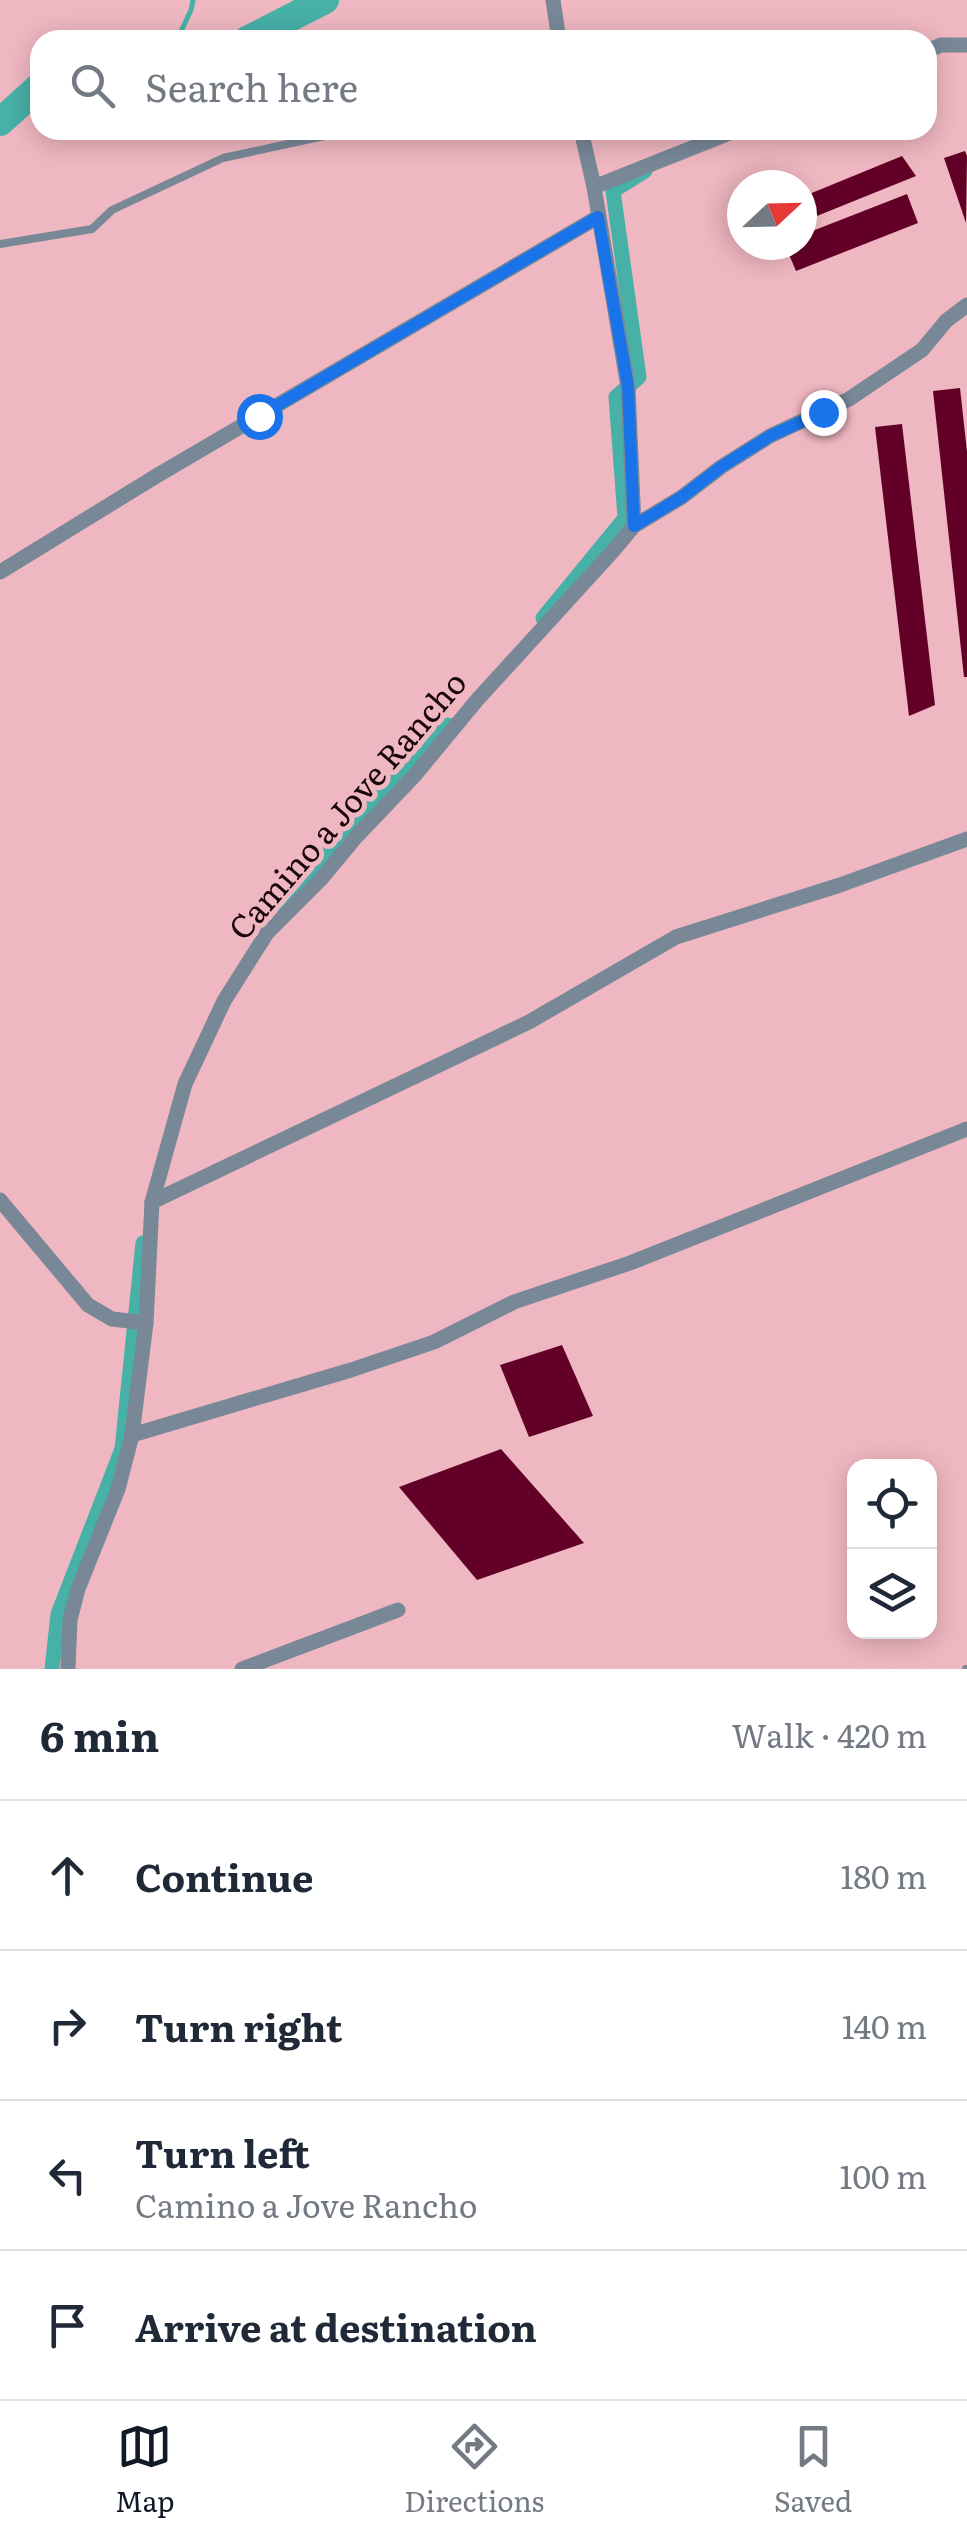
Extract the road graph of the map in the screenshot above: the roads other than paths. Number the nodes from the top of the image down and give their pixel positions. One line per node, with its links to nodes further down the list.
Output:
1 (553, 0): 2 (street)
2 (557, 30)
3 (967, 44): 4 (street)
4 (937, 47)
5 (307, 140): 10 (lane)
6 (582, 140): 8 (street)
7 (711, 140): 8 (street)
8 (594, 187): 9 (street)
9 (598, 217): 12 (street); 13 (street)
10 (0, 244)
11 (967, 305): 12 (street, Camino a Jove Rancho)
12 (634, 526): 17 (street, Camino a Jove Rancho)
13 (0, 572)
14 (967, 839): 17 (street)
15 (967, 1128): 19 (street)
16 (0, 1200): 18 (street)
17 (152, 1202): 18 (street, Camino a Jove Rancho)
18 (146, 1323): 19 (street, Camino a Jove Rancho)
19 (132, 1435): 21 (street, Camino a Jove Rancho)
20 (398, 1610): 22 (street)
21 (68, 1669)
22 (242, 1669)

